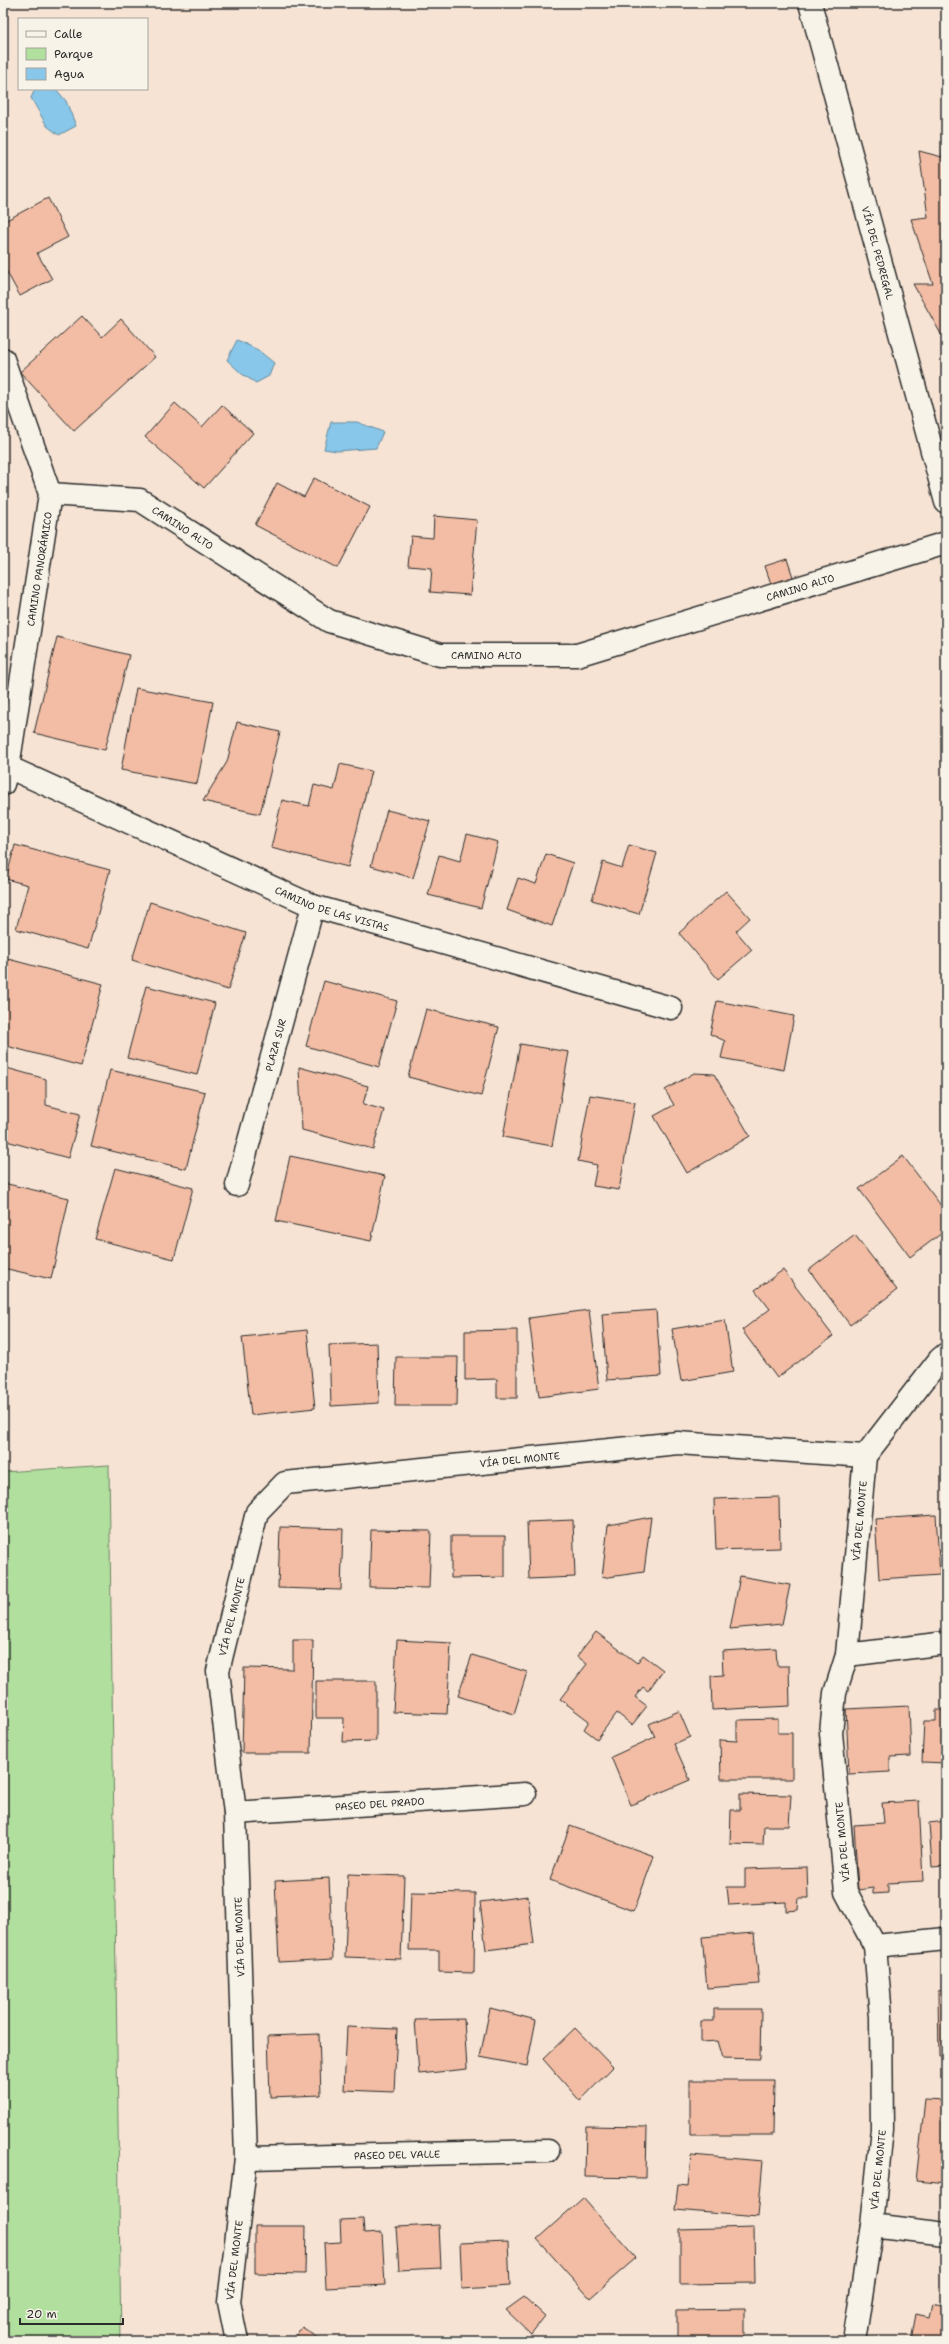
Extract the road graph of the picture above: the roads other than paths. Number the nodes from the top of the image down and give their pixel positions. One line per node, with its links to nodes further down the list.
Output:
1 (810, 3): 4 (street, VÍA DEL PEDREGAL)
2 (3, 359): 3 (street, CAMINO PANORÁMICO)
3 (50, 494): 5 (street, CAMINO ALTO); 6 (street, CAMINO PANORÁMICO)
4 (946, 502)
5 (946, 543)
6 (5, 776): 7 (street, CAMINO DE LAS VISTAS)
7 (313, 906): 8 (street, CAMINO DE LAS VISTAS); 9 (street, PLAZA SUR)
8 (671, 1008)
9 (237, 1184)
10 (946, 1354): 11 (street)
11 (865, 1456): 13 (street, VÍA DEL MONTE); 15 (street, VÍA DEL MONTE)
12 (946, 1643): 13 (street)
13 (847, 1655): 17 (street, VÍA DEL MONTE)
14 (525, 1794): 15 (street, PASEO DEL PRADO)
15 (235, 1813): 19 (street, VÍA DEL MONTE)
16 (946, 1939): 17 (street)
17 (875, 1946): 20 (street, VÍA DEL MONTE)
18 (548, 2151): 19 (street, PASEO DEL VALLE)
19 (246, 2158): 22 (street, VÍA DEL MONTE)
20 (872, 2226): 21 (street); 23 (street, VÍA DEL MONTE)
21 (946, 2234)
22 (237, 2341)
23 (854, 2341)

